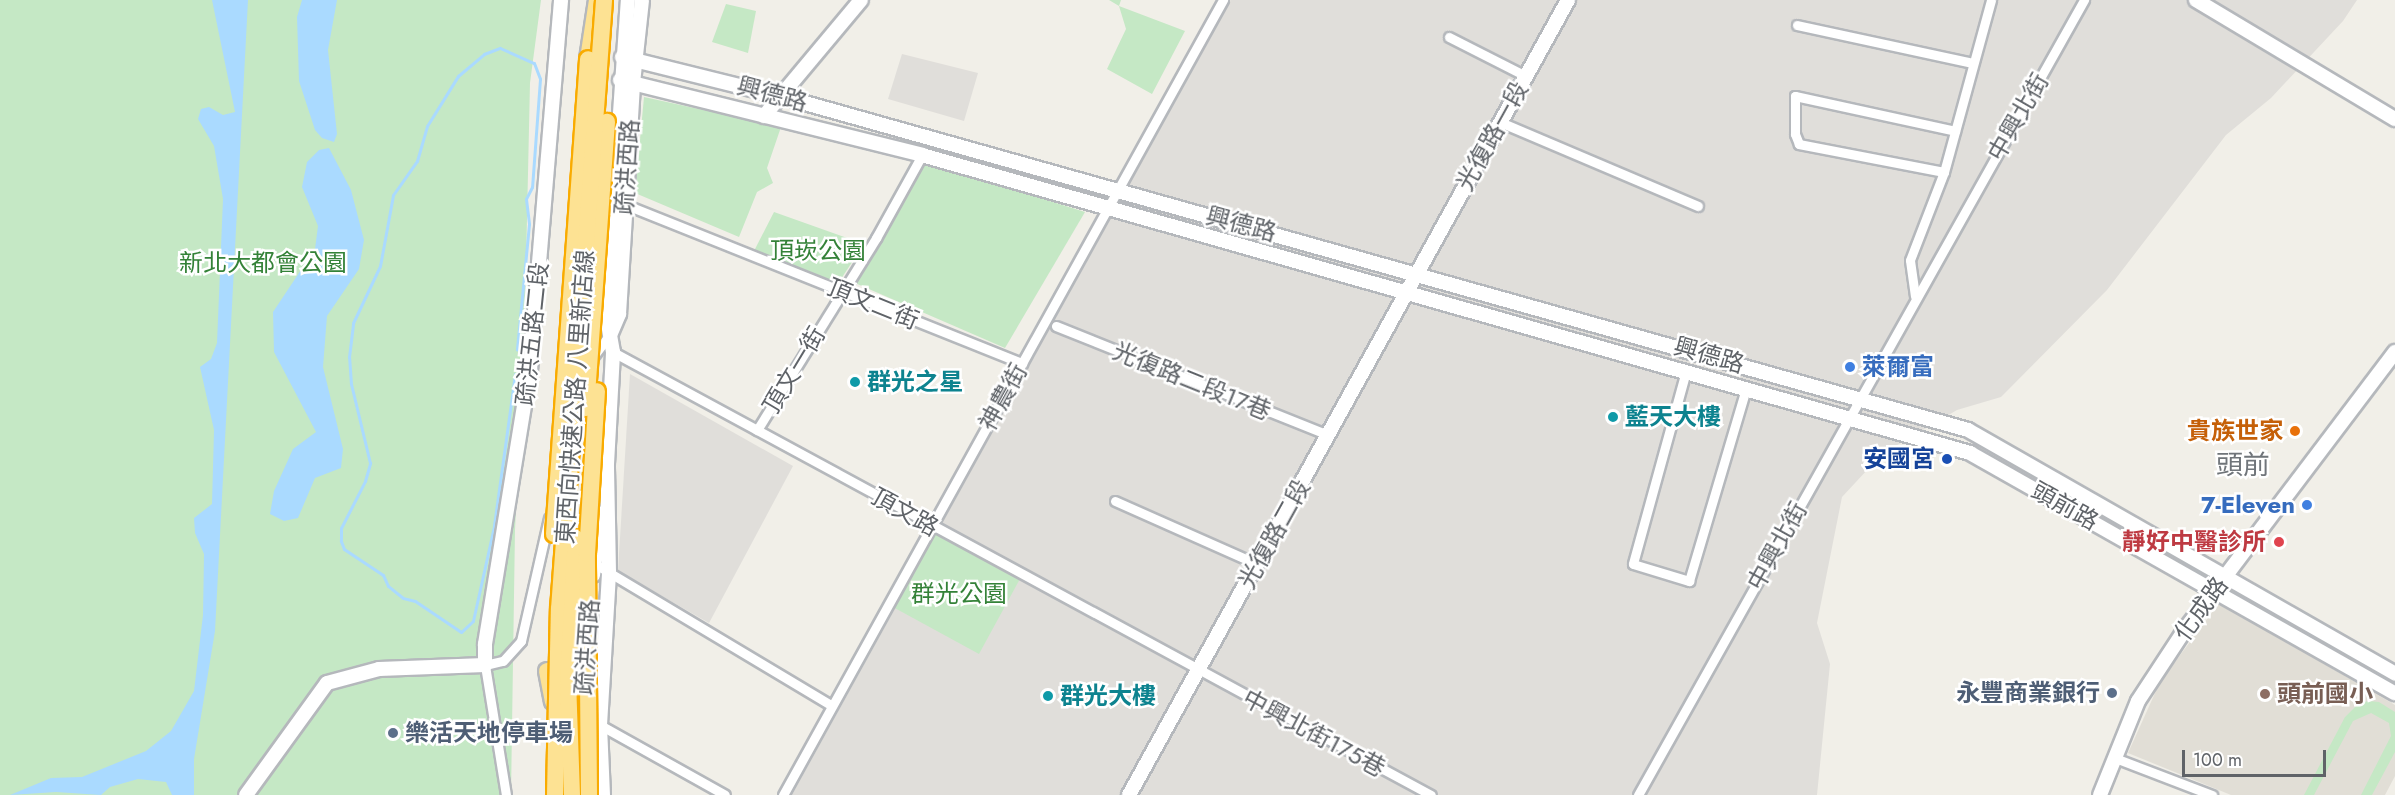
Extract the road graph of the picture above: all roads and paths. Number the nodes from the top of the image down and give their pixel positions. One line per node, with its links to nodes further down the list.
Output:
1 (561, 0): 54 (street, 疏洪五路二段)
2 (597, 0): 56 (highway, bridge)
3 (604, 0): 65 (highway, 東西向快速公路 八里新店線, bridge)
4 (613, 0): 30 (highway, 東西向快速公路 八里新店線, bridge)
5 (628, 0): 15 (street, 疏洪西路)
6 (642, 0): 15 (street, 疏洪西路)
7 (861, 0): 19 (street)
8 (1223, 0): 26 (street, 神農街)
9 (1568, 0): 17 (street, 光復路一段)
10 (1991, 0): 16 (street, 中興北街)
11 (2084, 0): 34 (street, 中興北街)
12 (2196, 0): 21 (street)
13 (1797, 25): 16 (street)
14 (1449, 37): 17 (street)
15 (629, 58): 18 (street, 疏洪西路); 19 (street, 興德路)
16 (1973, 63): 23 (street, 中興北街)
17 (1526, 76): 22 (street, 光復路一段)
18 (626, 82): 20 (street, 興德路); 27 (street, 疏洪西路); 36 (street, 疏洪西路)
19 (780, 96): 20 (street); 26 (street, 興德路)
20 (764, 116): 24 (street, 興德路)
21 (2395, 119)
22 (1500, 122): 28 (street); 31 (street, 光復路一段)
23 (1955, 131): 25 (street, 中興北街); 25 (street)
24 (922, 155): 29 (street, 興德路); 32 (street, 頂文一街)
25 (1944, 172): 34 (street, 中興北街)
26 (1119, 191): 29 (street, 神農街); 31 (street, 興德路)
27 (624, 204): 32 (street, 頂文二街); 36 (street, 疏洪西路)
28 (1698, 206)
29 (1108, 211): 33 (street, 興德路); 39 (street, 神農街)
30 (597, 267): 66 (highway, 東西向快速公路 八里新店線, bridge); 68 (highway, bridge)
31 (1417, 272): 33 (street, 光復路二段); 42 (street, 興德路)
32 (842, 292): 39 (street, 頂文二街); 44 (street, 頂文一街)
33 (1407, 293): 40 (street, 興德路); 45 (street, 光復路二段)
34 (1915, 296): 42 (street, 中興北街)
35 (1056, 326): 45 (street, 光復路二段17巷)
36 (611, 333): 37 (street, 疏洪西路); 54 (street)
37 (613, 352): 44 (street, 頂文路); 46 (street, 疏洪西路)
38 (2395, 352): 52 (street, 化成路)
39 (1022, 363): 48 (street, 神農街)
40 (1686, 371): 41 (street, 興德路); 41 (street)
41 (1746, 388): 43 (street, 興德路)
42 (1858, 397): 43 (street, 中興北街); 52 (street, 頭前路)
43 (1848, 416): 53 (street, 頭前路); 74 (street, 中興北街)
44 (757, 430): 48 (street, 頂文路)
45 (1329, 435): 50 (street, 光復路二段)
46 (607, 464): 49 (street, 疏洪西路); 51 (street, 疏洪西路)
47 (1115, 501): 50 (street)
48 (932, 527): 55 (street, 頂文路); 59 (street, 神農街)
49 (595, 564): 51 (street); 67 (street, 疏洪西路)
50 (1257, 564): 55 (street, 光復路二段)
51 (609, 572): 59 (street); 60 (street, 疏洪西路)
52 (2225, 576): 53 (street, 化成路); 57 (street, 頭前路)
53 (2215, 590): 58 (street, 頭前路); 61 (street, 化成路)
54 (486, 665): 62 (street); 63 (street)
55 (1198, 670): 72 (street, 光復路二段); 73 (street, 中興北街175巷)
56 (548, 671): 64 (highway); 65 (highway, bridge)
57 (2395, 674)
58 (2395, 693)
59 (831, 705): 71 (street, 神農街)
60 (600, 725): 69 (street, 疏洪西路); 70 (street)
61 (2115, 758): 75 (street, 化成路); 76 (street)
62 (246, 795)
63 (506, 795)
64 (546, 795)
65 (558, 795)
66 (572, 795)
67 (583, 795)
68 (589, 795)
69 (603, 795)
70 (724, 795)
71 (783, 795)
72 (1129, 795)
73 (1431, 795)
74 (1638, 795)
75 (2100, 795)
76 (2212, 795)

